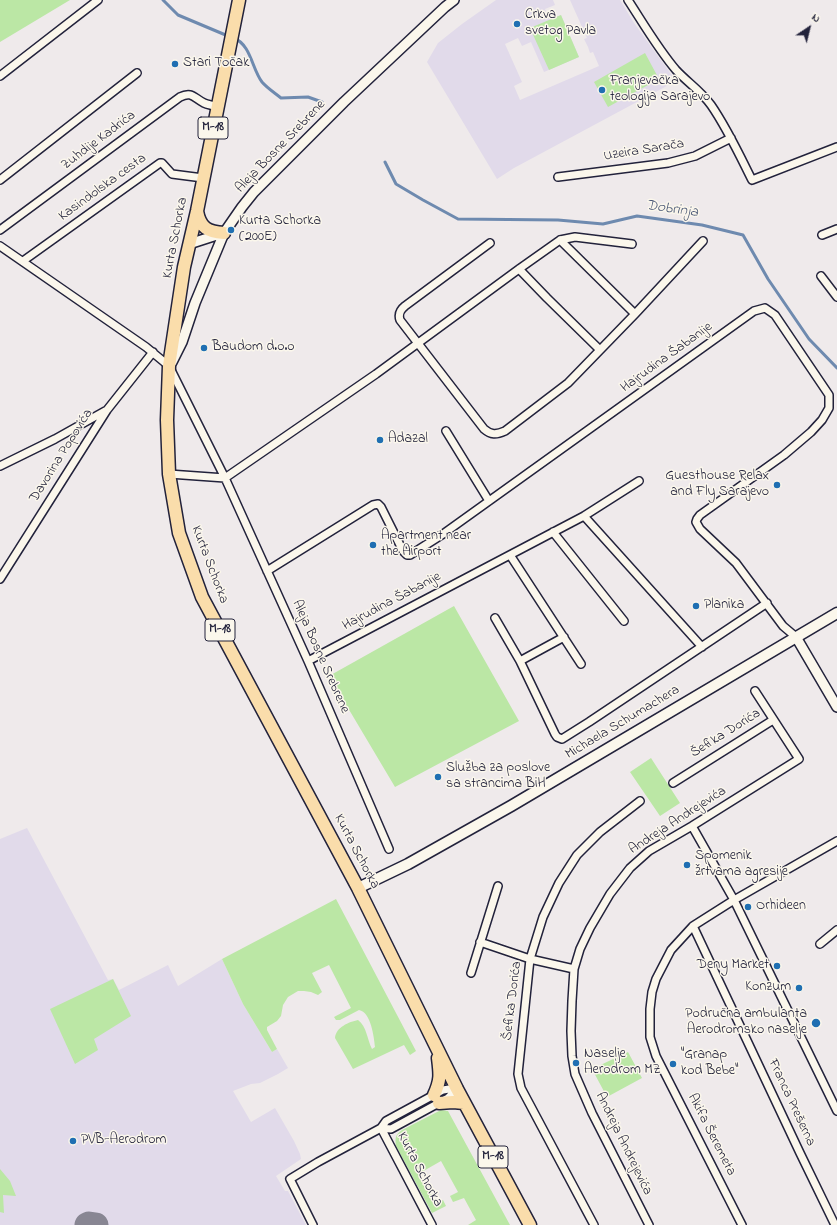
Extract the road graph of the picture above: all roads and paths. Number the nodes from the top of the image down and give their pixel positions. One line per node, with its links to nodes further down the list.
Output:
1 (98, 0): 6 (street)
2 (454, 0): 16 (street, Aleja Bosne Srebrene)
3 (628, 0): 8 (street)
4 (238, 6): 7 (main road, Kurta Schorka / M-18)
5 (137, 73): 12 (street)
6 (0, 76)
7 (217, 107): 11 (main road, Kurta Schorka / M-18); 15 (street, Zuhdije Kadrića)
8 (731, 138): 9 (street); 10 (street, Uzeira Sarača)
9 (837, 147)
10 (558, 177)
11 (203, 178): 13 (main road, Kurta Schorka / M-18); 24 (street, Kasindolska cesta)
12 (0, 180)
13 (197, 211): 16 (main road); 21 (main road, Kurta Schorka / M-18)
14 (837, 229): 17 (street)
15 (0, 230)
16 (224, 233): 21 (street); 32 (street, Aleja Bosne Srebrene)
17 (822, 235)
18 (560, 240): 22 (street); 25 (street); 28 (street)
19 (703, 241): 28 (street)
20 (490, 243): 29 (street)
21 (189, 244): 32 (main road, Kurta Schorka / M-18)
22 (632, 244)
23 (0, 246): 24 (street)
24 (23, 262): 31 (street)
25 (519, 269): 29 (street); 30 (street)
26 (821, 276): 27 (street)
27 (837, 297)
28 (635, 314): 30 (street)
29 (417, 344): 30 (street); 39 (street)
30 (600, 350)
31 (153, 352): 32 (street); 35 (street, Davorina Popovića)
32 (170, 366): 38 (main road, Kurta Schorka / M-18); 39 (street, Aleja Bosne Srebrene)
33 (837, 394): 34 (street)
34 (829, 396): 41 (street, Hajrudina Šabanije); 47 (street)
35 (107, 410): 37 (street); 46 (street, Davorina Popovića)
36 (446, 431): 41 (street)
37 (0, 466)
38 (169, 474): 39 (street); 66 (main road, Kurta Schorka / M-18)
39 (225, 478): 45 (street, Aleja Bosne Srebrene)
40 (639, 482): 42 (street, Hajrudina Šabanije)
41 (489, 501): 45 (street, Hajrudina Šabanije)
42 (584, 516): 43 (street, Hajrudina Šabanije); 53 (street)
43 (553, 532): 44 (street, Hajrudina Šabanije); 50 (street)
44 (510, 555): 51 (street); 54 (street, Hajrudina Šabanije)
45 (267, 571): 54 (street, Aleja Bosne Srebrene)
46 (0, 579)
47 (767, 603): 52 (street); 53 (street)
48 (837, 613): 52 (main road, Michaela Schumachera)
49 (495, 618): 55 (street)
50 (624, 621)
51 (564, 637): 55 (street); 56 (street)
52 (796, 637): 58 (street); 66 (main road, Michaela Schumachera)
53 (702, 647): 55 (street)
54 (308, 661): 64 (street, Aleja Bosne Srebrene)
55 (520, 661)
56 (581, 664)
57 (755, 690): 59 (street, Andreja Andrejevića)
58 (837, 707)
59 (773, 720): 60 (street, Šefika Dorića); 62 (street, Andreja Andrejevića)
60 (673, 783)
61 (640, 802): 72 (street, Šefika Dorića)
62 (692, 826): 67 (street); 73 (street, Andreja Andrejevića)
63 (837, 841): 67 (street, Akifa Šeremeta)
64 (389, 849)
65 (498, 886): 70 (street)
66 (358, 888): 75 (main road, Kurta Schorka / M-18)
67 (734, 900): 68 (street, Akifa Šeremeta); 79 (street)
68 (692, 927): 86 (street, Akifa Šeremeta); 87 (street, Franca Prešerna)
69 (837, 930): 71 (street)
70 (480, 942): 72 (street); 74 (street)
71 (820, 944)
72 (530, 959): 73 (street); 84 (street, Šefika Dorića)
73 (574, 969): 85 (street, Andreja Andrejevića)
74 (471, 972)
75 (438, 1051): 76 (main road, Kurta Schorka / M-18); 77 (main road)
76 (457, 1089): 77 (street, Kurta Schorka); 78 (main road, Kurta Schorka / M-18)
77 (437, 1099): 78 (main road); 80 (street, Kurta Schorka)
78 (464, 1103): 83 (main road, Kurta Schorka / M-18)
79 (837, 1111)
80 (381, 1128): 81 (street, Kurta Schorka); 82 (street, Kurta Schorka)
81 (312, 1225)
82 (432, 1225)
83 (530, 1225)
84 (594, 1225)
85 (649, 1225)
86 (742, 1225)
87 (835, 1225)

